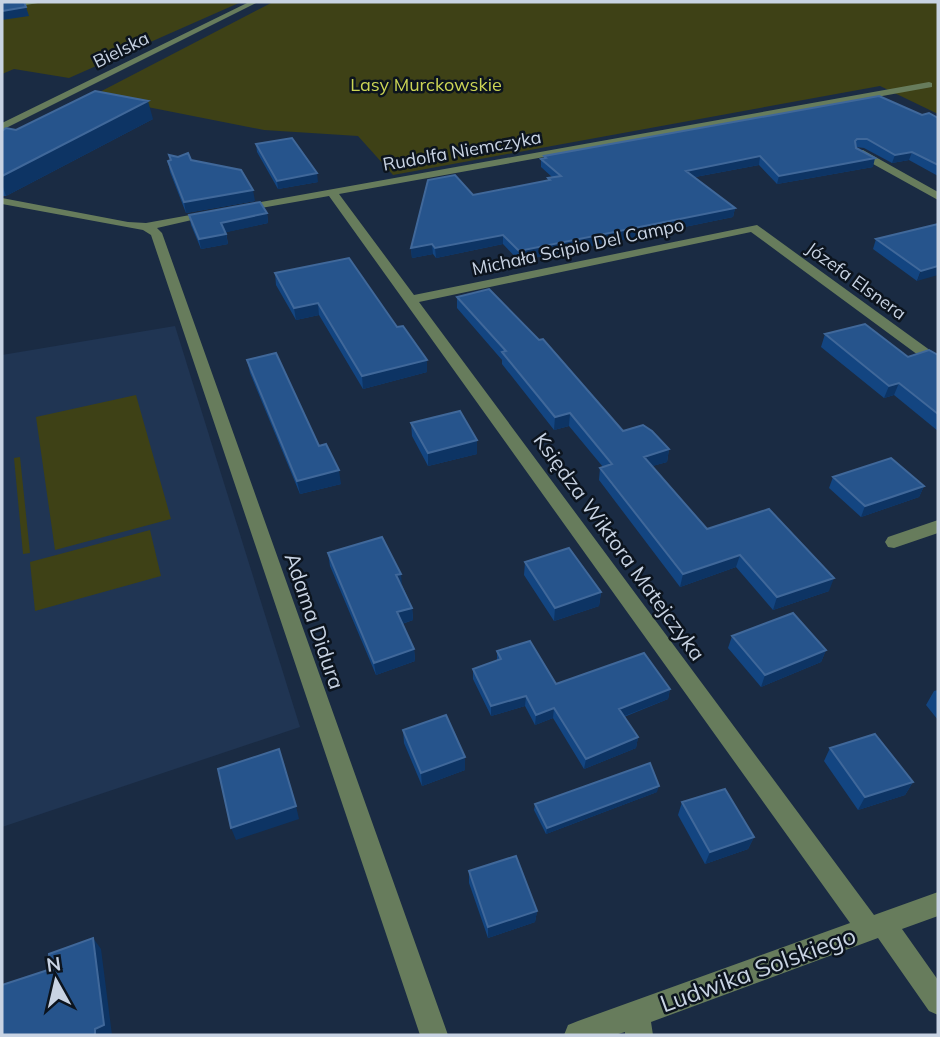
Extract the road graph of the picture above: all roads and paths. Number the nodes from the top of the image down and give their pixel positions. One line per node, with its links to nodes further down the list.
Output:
1 (40, 2): 3 (street)
2 (254, 2): 5 (street, Bielska)
3 (2, 7)
4 (929, 85): 7 (street, Rudolfa Niemczyka)
5 (2, 127)
6 (859, 152): 8 (street)
7 (332, 192): 10 (street, Rudolfa Niemczyka); 12 (street, Księdza Wiktora Matejczyka)
8 (936, 194)
9 (2, 201): 10 (street, Rudolfa Niemczyka)
10 (146, 227): 20 (street, Adama Didura)
11 (753, 228): 12 (street, Michała Scipio Del Campo); 13 (street, Józefa Elsnera)
12 (410, 300): 17 (street, Księdza Wiktora Matejczyka)
13 (938, 363)
14 (938, 526): 15 (street)
15 (894, 542)
16 (938, 904): 17 (street, Ludwika Solskiego)
17 (876, 927): 18 (street, Księdza Wiktora Matejczyka); 19 (street, Ludwika Solskiego)
18 (938, 1002)
19 (637, 1025): 21 (street, Ludwika Solskiego)
20 (434, 1035)
21 (578, 1035)

